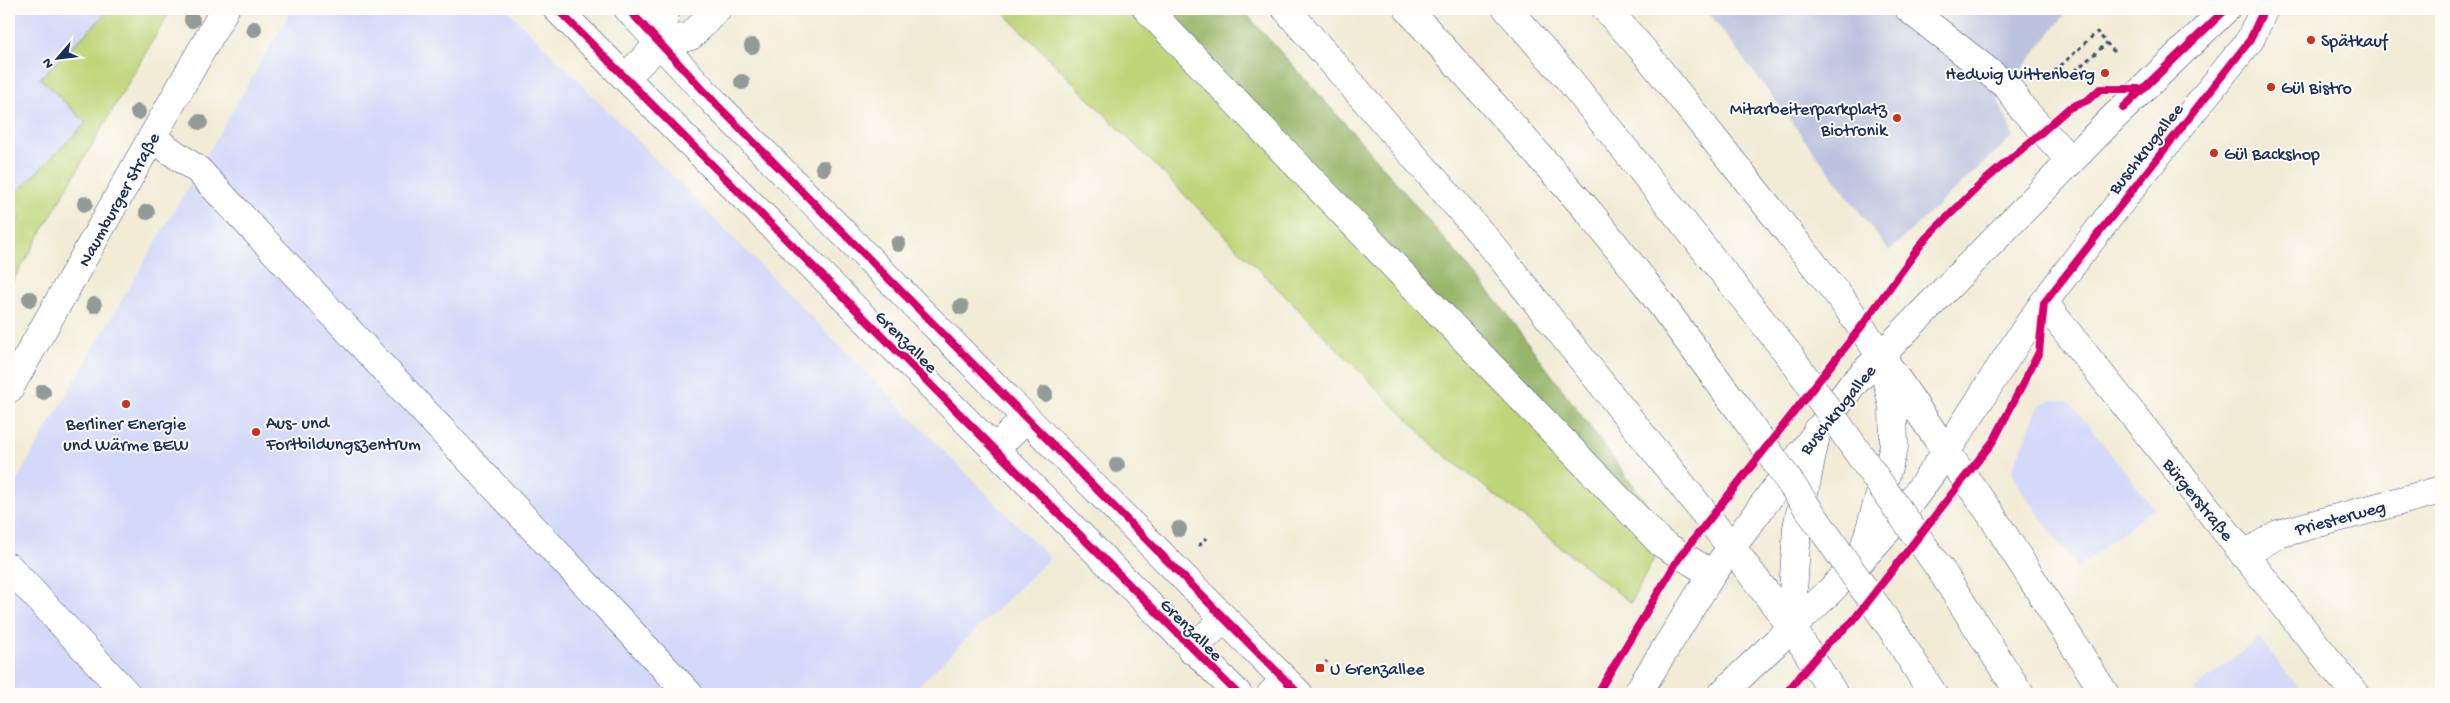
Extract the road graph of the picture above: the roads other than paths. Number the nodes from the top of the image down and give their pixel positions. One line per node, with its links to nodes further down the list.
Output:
1 (226, 9): 16 (main road, Naumburger Straße)
2 (557, 9): 15 (main road, Grenzallee)
3 (628, 9): 14 (main road, Grenzallee)
4 (668, 9): 14 (main road)
5 (717, 9): 14 (main road)
6 (1147, 9): 30 (main road)
7 (1286, 9): 26 (main road)
8 (1408, 9): 41 (main road, bridge)
9 (1507, 9): 42 (main road, bridge)
10 (1606, 9): 19 (main road)
11 (1909, 9): 17 (main road)
12 (2226, 9): 17 (main road, Buschkrugallee)
13 (2264, 9): 18 (main road, Buschkrugallee)
14 (660, 44): 15 (main road); 21 (main road, Grenzallee)
15 (626, 77): 23 (main road, Grenzallee)
16 (152, 138): 20 (main road, Naumburger Straße); 36 (main road)
17 (2071, 161): 19 (main road, Buschkrugallee)
18 (2044, 303): 24 (main road, Buschkrugallee); 27 (main road, Bürgerstraße)
19 (1881, 356): 22 (main road, Buschkrugallee); 24 (main road); 28 (main road)
20 (9, 389)
21 (1026, 418): 23 (main road); 31 (main road, Grenzallee)
22 (1817, 430): 26 (main road, Buschkrugallee); 32 (main road)
23 (994, 450): 33 (main road, Grenzallee)
24 (1947, 452): 28 (main road, Buschkrugallee); 43 (main road)
25 (2441, 490): 27 (main road, Priesterweg)
26 (1732, 548): 30 (main road, Buschkrugallee); 32 (main road)
27 (2244, 555): 44 (main road, Bürgerstraße)
28 (1861, 559): 32 (main road, Buschkrugallee)
29 (9, 567): 35 (main road)
30 (1712, 574): 38 (main road, Buschkrugallee)
31 (1224, 618): 33 (main road); 34 (main road, Grenzallee)
32 (1792, 626): 39 (main road, Buschkrugallee); 40 (main road)
33 (1191, 650): 37 (main road, Grenzallee)
34 (1285, 690)
35 (127, 694)
36 (690, 694)
37 (1238, 694)
38 (1638, 694)
39 (1722, 694)
40 (1834, 694)
41 (1933, 694)
42 (2020, 694)
43 (2105, 694)
44 (2355, 694)

